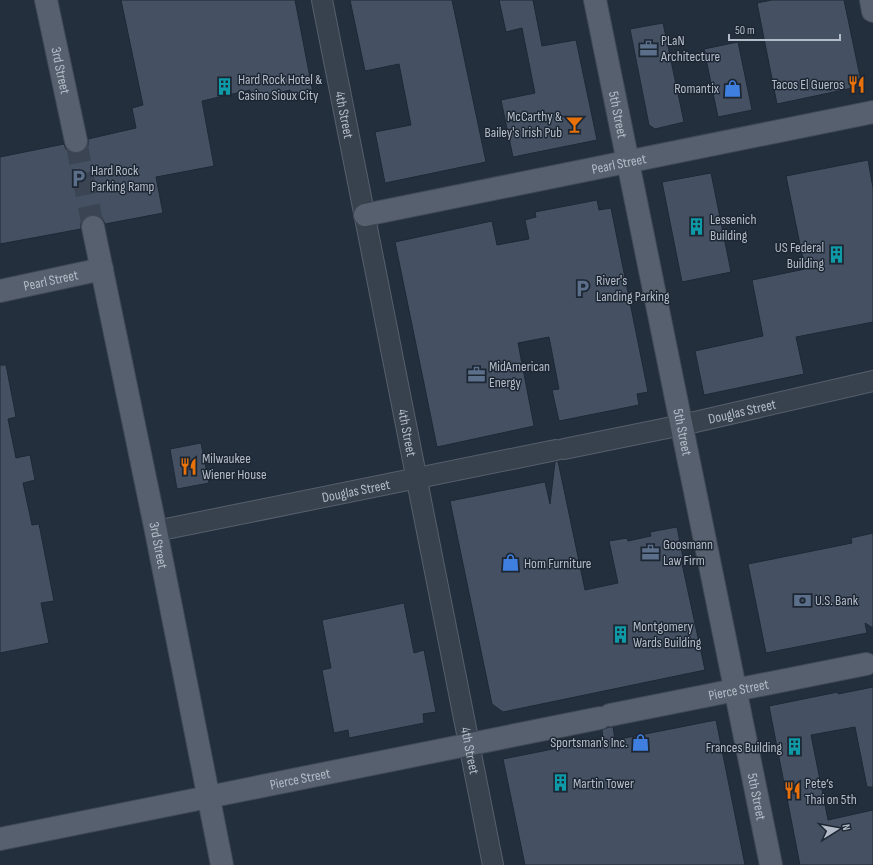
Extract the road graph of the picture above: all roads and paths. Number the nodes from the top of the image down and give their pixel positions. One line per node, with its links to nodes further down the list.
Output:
1 (46, 0): 7 (main road, 3rd Street)
2 (322, 0): 9 (street, 4th Street)
3 (595, 0): 8 (main road, 5th Street)
4 (871, 0): 5 (main road)
5 (873, 11)
6 (873, 112): 8 (main road, Pearl Street)
7 (76, 141)
8 (628, 161): 9 (main road, Pearl Street); 14 (main road, 5th Street)
9 (365, 215): 15 (street, 4th Street)
10 (93, 226): 11 (main road, 3rd Street)
11 (102, 269): 12 (main road, Pearl Street); 16 (main road, 3rd Street)
12 (0, 290)
13 (873, 381): 14 (street, Douglas Street)
14 (682, 425): 15 (street, Douglas Street); 18 (main road, 5th Street)
15 (416, 479): 16 (street, Douglas Street); 19 (street, 4th Street)
16 (156, 531): 20 (main road, 3rd Street)
17 (866, 664): 18 (main road, Pierce Street)
18 (736, 690): 19 (main road, Pierce Street); 24 (main road, 5th Street)
19 (470, 744): 20 (main road, Pierce Street); 23 (street, 4th Street)
20 (209, 797): 21 (main road, Pierce Street); 22 (main road, 3rd Street)
21 (0, 839)
22 (222, 865)
23 (494, 865)
24 (771, 865)

